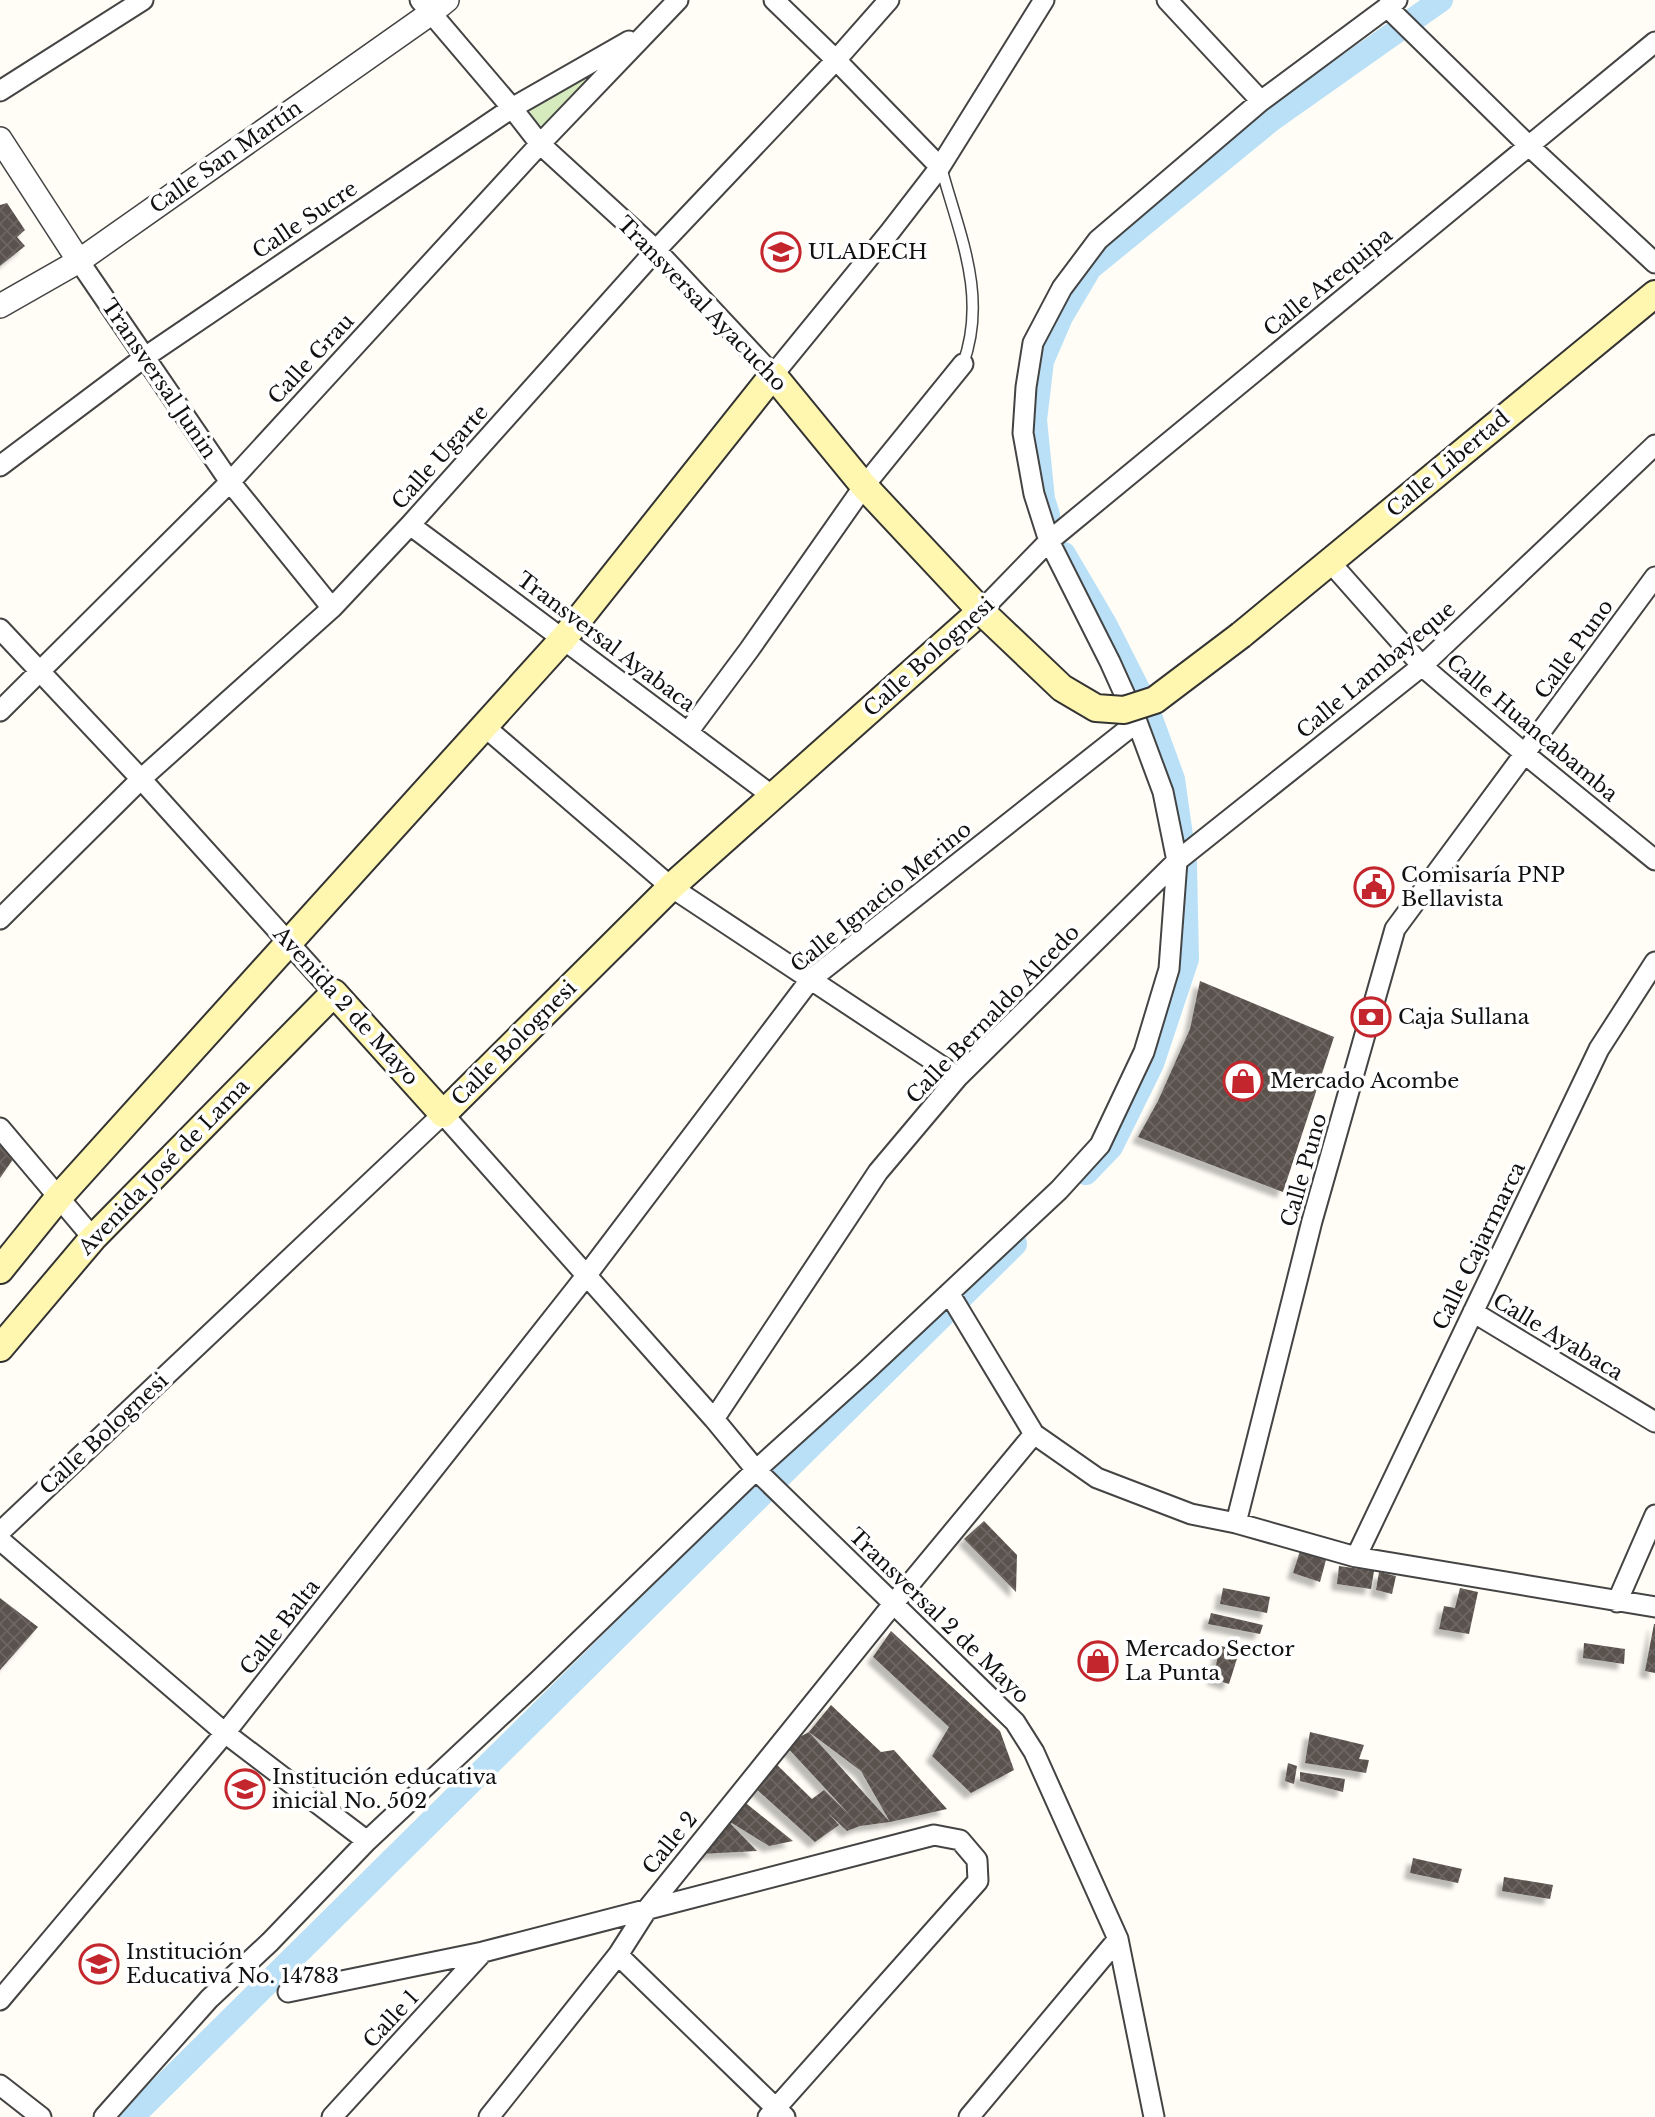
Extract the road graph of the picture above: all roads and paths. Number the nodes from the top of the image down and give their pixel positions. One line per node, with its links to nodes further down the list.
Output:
1 (143, 0): 12 (street)
2 (678, 0): 9 (street)
3 (774, 0): 11 (street)
4 (889, 0): 11 (street, Calle Ugarte)
5 (1044, 0): 18 (street)
6 (1167, 0): 13 (street)
7 (433, 4): 14 (street, Transversal Ayacucho); 20 (street, Calle San Martín)
8 (1392, 4): 13 (street); 17 (street)
9 (648, 30): 14 (street, Calle Sucre); 16 (street, Calle Grau)
10 (1655, 42): 17 (street, Calle Arequipa)
11 (836, 60): 18 (street); 19 (street, Calle Ugarte)
12 (0, 91)
13 (1261, 101): 32 (street)
14 (512, 108): 16 (street, Transversal Ayacucho); 24 (street, Calle Sucre)
15 (0, 139): 20 (street, Transversal Junin)
16 (540, 144): 19 (street, Transversal Ayacucho); 29 (street, Calle Grau)
17 (1529, 146): 21 (street); 32 (street, Calle Arequipa)
18 (940, 167): 25 (lane); 26 (street)
19 (656, 250): 26 (street, Transversal Ayacucho); 31 (street, Calle Ugarte)
20 (79, 261): 23 (street, Calle San Martín); 24 (street, Transversal Junin)
21 (1655, 263)
22 (1655, 293): 34 (main road, Calle Libertad)
23 (0, 306)
24 (145, 357): 28 (street, Calle Sucre); 29 (street, Transversal Junin)
25 (963, 364): 30 (street)
26 (773, 375): 30 (main road, Transversal Ayacucho); 40 (main road)
27 (1655, 445): 41 (street, Calle Lambayeque)
28 (0, 466)
29 (230, 482): 36 (street, Transversal Junin); 42 (street, Calle Grau)
30 (864, 486): 37 (main road, Transversal Ayacucho); 46 (street)
31 (410, 525): 36 (street, Calle Ugarte); 40 (street, Transversal Ayabaca)
32 (1049, 541): 33 (street, Calle Arequipa); 44 (street)
33 (1032, 558): 37 (street, Calle Bolognesi)
34 (1330, 562): 39 (main road, Calle Libertad); 41 (street, Calle Huancabamba)
35 (1655, 577): 47 (street, Calle Puno)
36 (332, 608): 48 (street, Calle Ugarte)
37 (981, 611): 39 (main road, Transversal Ayacucho, bridge); 49 (main road, Calle Bolognesi)
38 (0, 629): 42 (street, Avenida 2 de Mayo)
39 (1241, 635)
40 (564, 638): 45 (main road); 46 (street, Transversal Ayabaca)
41 (1422, 666): 47 (street, Calle Huancabamba); 51 (street, Calle Lambayeque)
42 (38, 671): 43 (street, Calle Grau); 48 (street, Avenida 2 de Mayo)
43 (0, 711)
44 (1137, 722): 51 (street); 56 (street, Calle Ignacio Merino)
45 (485, 727): 52 (street); 54 (main road)
46 (688, 732): 49 (street, Transversal Ayabaca)
47 (1525, 754): 50 (street, Calle Huancabamba); 73 (street, Calle Puno)
48 (141, 779): 53 (street, Calle Ugarte); 54 (street, Avenida 2 de Mayo)
49 (774, 797): 52 (main road, Calle Bolognesi)
50 (1655, 860)
51 (1177, 861): 58 (street, Calle Bernaldo Alcedo); 65 (street)
52 (671, 887): 56 (street); 59 (main road, Calle Bolognesi)
53 (0, 919)
54 (289, 944): 57 (street, Avenida 2 de Mayo); 61 (main road)
55 (1655, 962): 66 (street, Calle Cajarmarca)
56 (810, 980): 58 (street); 64 (street, Calle Ignacio Merino)
57 (334, 993): 59 (main road, Avenida 2 de Mayo); 62 (main road, Avenida José de Lama)
58 (958, 1077): 68 (street, Calle Bernaldo Alcedo)
59 (443, 1114): 64 (street, Avenida 2 de Mayo); 74 (street, Calle Bolognesi)
60 (0, 1128): 61 (street)
61 (59, 1197): 62 (street); 63 (main road)
62 (93, 1238): 67 (main road, Avenida José de Lama)
63 (0, 1270)
64 (586, 1276): 68 (street, Avenida 2 de Mayo); 80 (street, Calle Balta)
65 (950, 1293): 70 (street); 71 (street)
66 (1473, 1312): 69 (street, Calle Ayabaca); 76 (street, Calle Cajarmarca)
67 (0, 1348)
68 (714, 1419): 71 (street, Transversal 2 de Mayo)
69 (1655, 1422)
70 (1034, 1434): 73 (street); 78 (street, Calle 2)
71 (758, 1472): 78 (street, Transversal 2 de Mayo); 81 (street)
72 (1655, 1515): 77 (street)
73 (1236, 1523): 76 (street)
74 (0, 1532)
75 (0, 1540): 80 (street)
76 (1356, 1557): 77 (street)
77 (1617, 1602): 79 (street)
78 (894, 1603): 82 (street, Calle 2); 83 (street, Transversal 2 de Mayo)
79 (1655, 1607)
80 (225, 1734): 81 (street); 87 (street, Calle Balta)
81 (367, 1841): 91 (street)
82 (648, 1908): 84 (street); 85 (street, Calle 2); 89 (street)
83 (1118, 1939): 94 (street); 95 (street, Transversal 2 de Mayo)
84 (484, 1952): 86 (street); 92 (street, Calle 1)
85 (618, 1955): 89 (street); 93 (street, Calle 2)
86 (288, 1992)
87 (0, 2000)
88 (0, 2085): 90 (street)
89 (776, 2114)
90 (41, 2117)
91 (104, 2117)
92 (332, 2117)
93 (489, 2117)
94 (969, 2117)
95 (1154, 2117)

